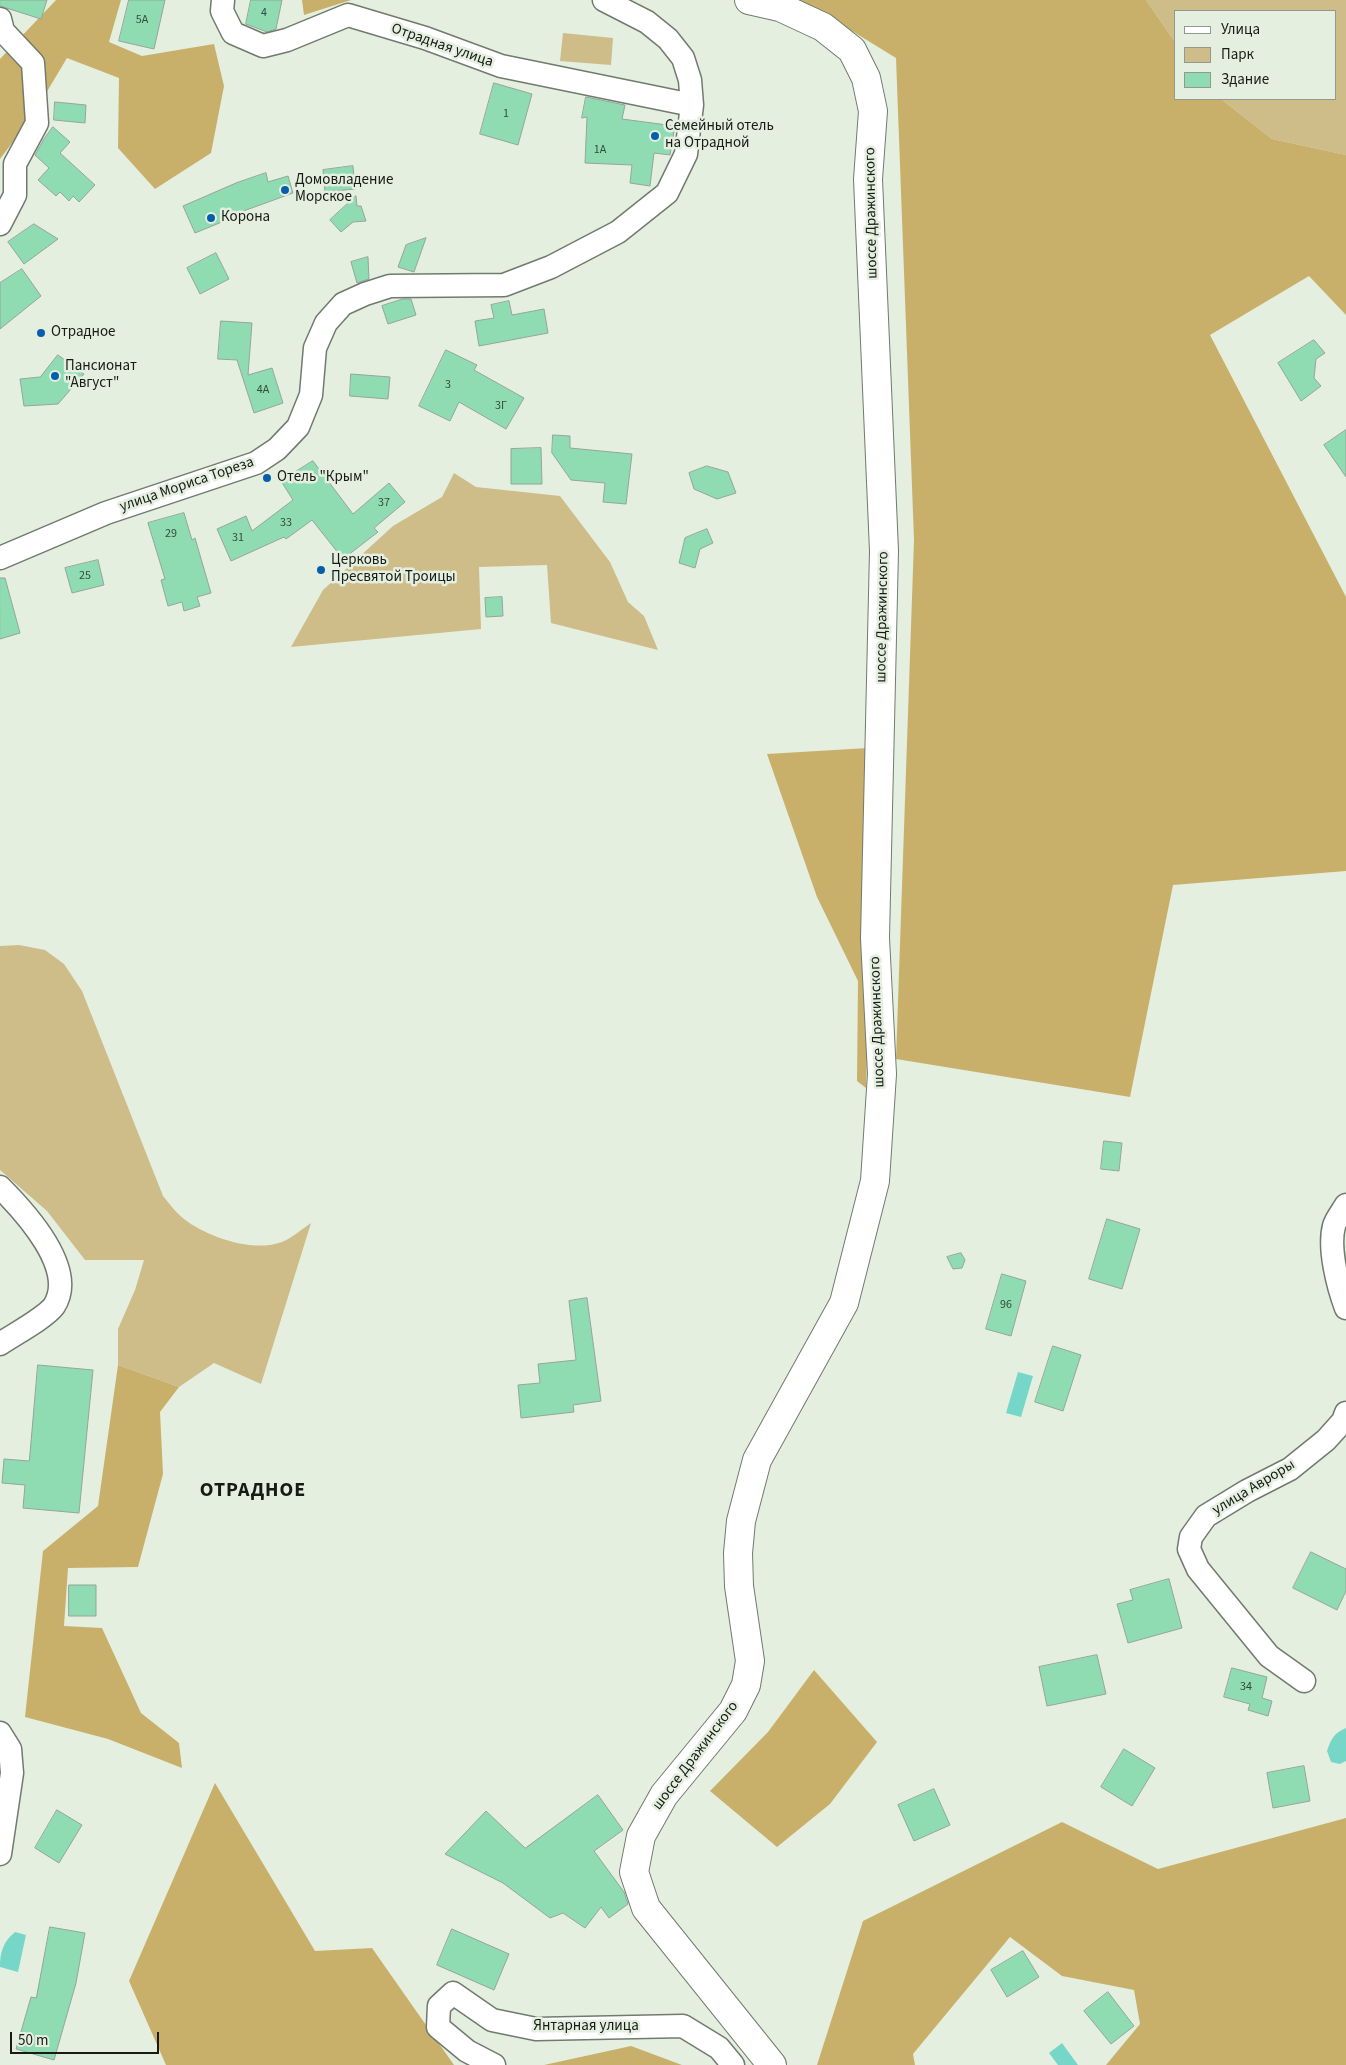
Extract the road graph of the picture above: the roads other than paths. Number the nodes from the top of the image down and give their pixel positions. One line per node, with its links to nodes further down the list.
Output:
1 (223, 0): 5 (street, Отрадная улица)
2 (604, 0): 5 (street)
3 (749, 0): 18 (main road, шоссе Дражинского)
4 (0, 19): 6 (street)
5 (692, 105): 7 (street, улица Мориса Тореза)
6 (0, 224)
7 (0, 558)
8 (0, 1187): 11 (street)
9 (1346, 1205): 10 (street)
10 (1346, 1308)
11 (0, 1344)
12 (1346, 1413): 13 (street, улица Авроры)
13 (1304, 1681)
14 (0, 1733): 15 (street)
15 (0, 1854)
16 (494, 2065): 17 (street, Янтарная улица)
17 (733, 2065)
18 (772, 2065)

